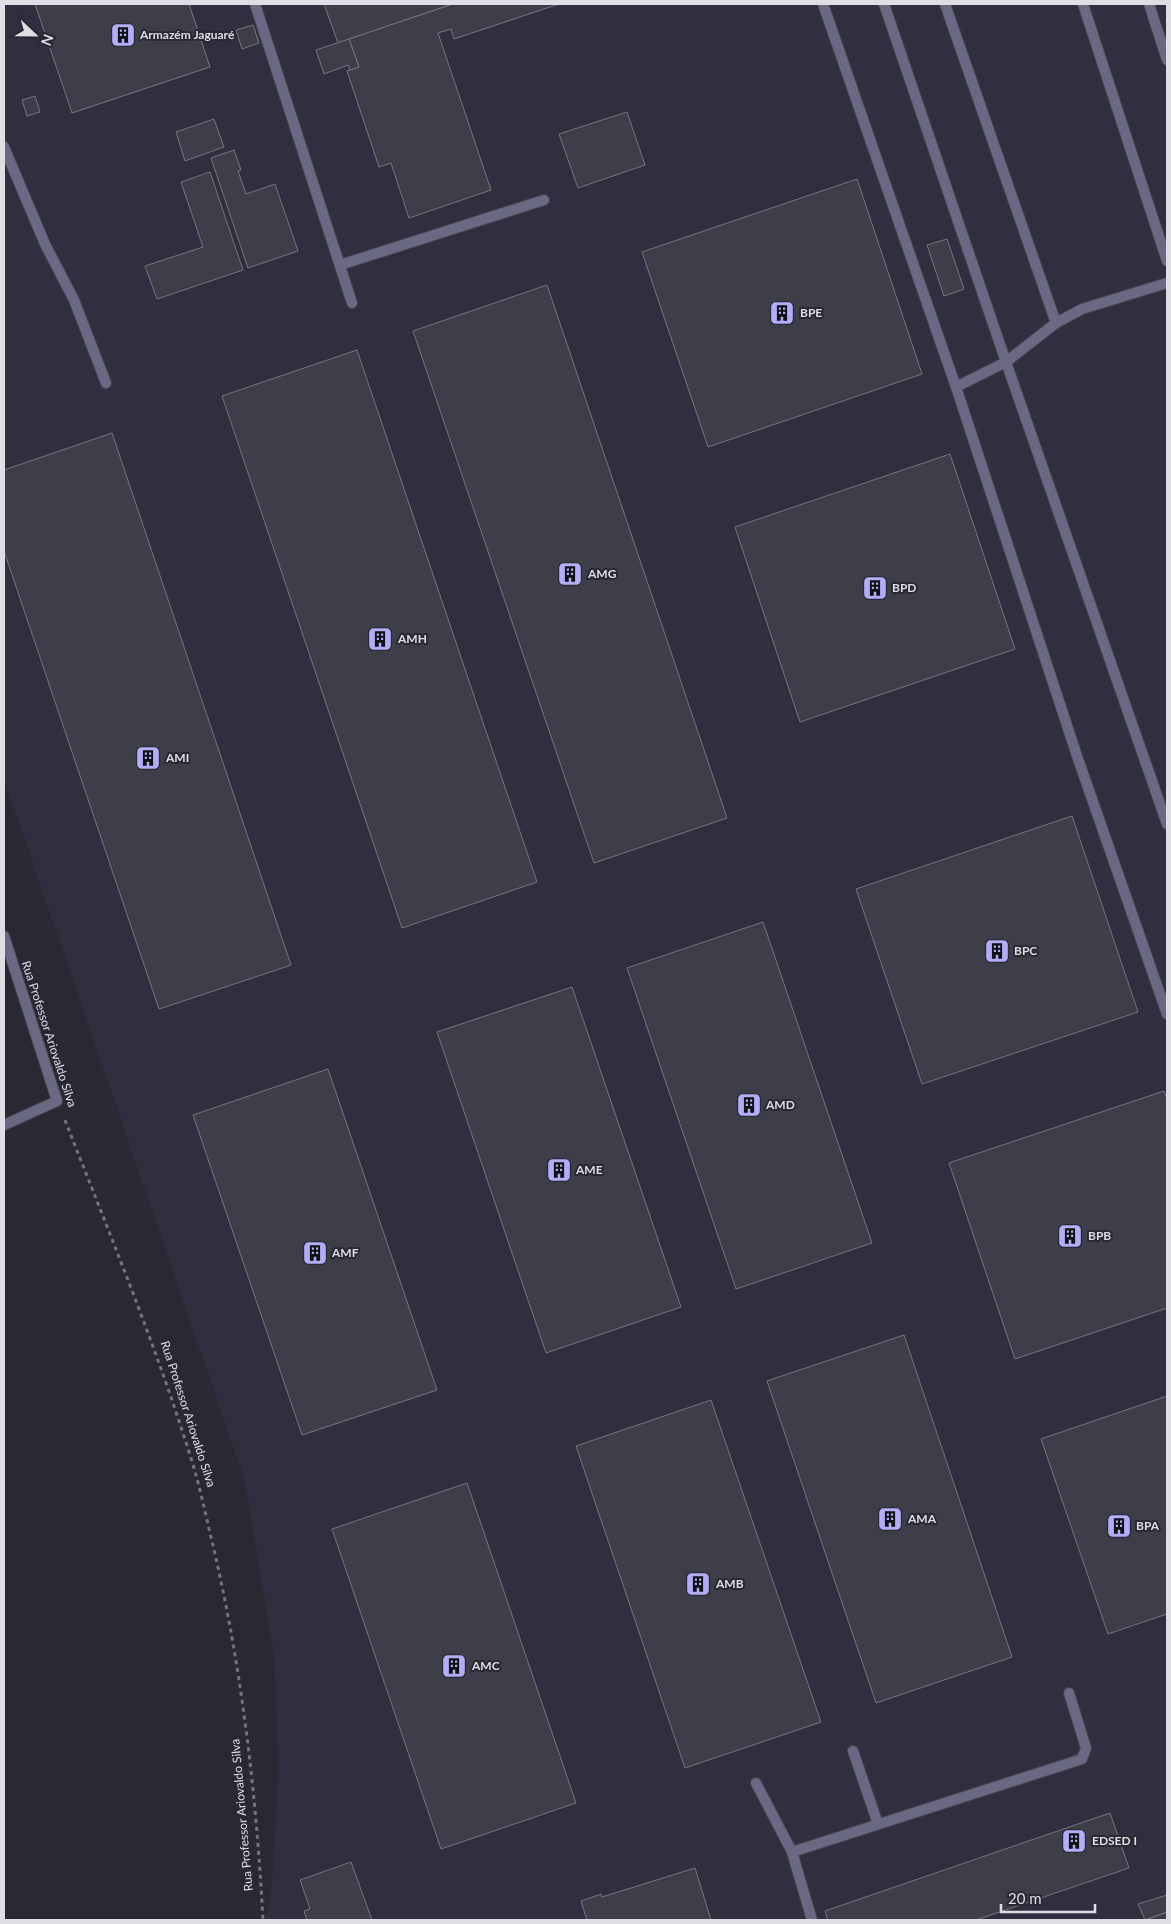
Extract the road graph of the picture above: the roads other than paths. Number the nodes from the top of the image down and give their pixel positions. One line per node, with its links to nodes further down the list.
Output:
1 (255, 4): 11 (street)
2 (823, 4): 17 (street)
3 (884, 4): 15 (street)
4 (944, 4): 14 (street)
5 (1083, 4): 10 (street)
6 (1149, 4): 7 (street)
7 (1167, 60)
8 (4, 147): 16 (street)
9 (544, 200): 11 (street)
10 (1167, 261)
11 (340, 265): 13 (street)
12 (1167, 283): 14 (street)
13 (352, 303)
14 (1056, 323): 15 (street)
15 (1006, 362): 17 (street); 18 (street)
16 (106, 383)
17 (956, 388): 20 (street)
18 (1167, 824)
19 (4, 936): 21 (street, Rua Professor Ariovaldo Silva)
20 (1167, 1014)
21 (4, 1125)
22 (1069, 1693): 25 (street)
23 (854, 1751): 25 (street)
24 (756, 1783): 26 (street)
25 (878, 1824): 26 (street)
26 (792, 1852): 27 (street)
27 (812, 1920)

